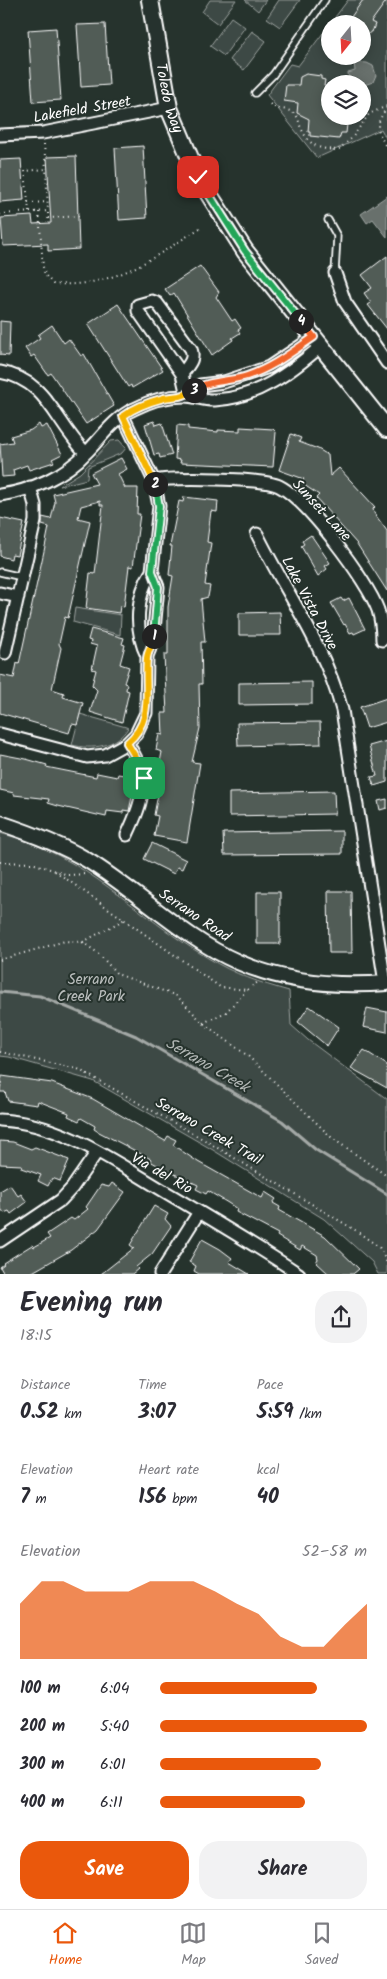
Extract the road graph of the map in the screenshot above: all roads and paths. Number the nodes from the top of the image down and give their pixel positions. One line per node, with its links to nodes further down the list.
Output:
1 (150, 0): 6 (main road, Toledo Way)
2 (325, 0): 3 (lane)
3 (255, 93)
4 (270, 104): 5 (path)
5 (387, 107): 9 (path)
6 (168, 108): 7 (street, Lakefield Street); 21 (main road, Toledo Way)
7 (42, 133): 8 (street, Lakefield Street); 10 (path)
8 (0, 135)
9 (385, 145)
10 (46, 170): 11 (path); 12 (path)
11 (47, 202): 12 (path); 13 (path)
12 (28, 203): 14 (path)
13 (48, 211): 15 (path); 17 (path)
14 (29, 212): 15 (path); 16 (path)
15 (38, 212): 19 (path)
16 (0, 214)
17 (82, 216)
18 (328, 220): 20 (lane)
19 (200, 228)
20 (335, 273): 22 (street)
21 (318, 342): 25 (street); 25 (street); 27 (main road, Toledo Way)
22 (387, 363)
23 (0, 372): 28 (street)
24 (182, 374): 24 (street); 25 (street)
25 (187, 396): 26 (street)
26 (123, 416): 28 (street); 29 (street)
27 (387, 429)
28 (86, 453): 30 (street)
29 (154, 481): 37 (street, Sunset Lane); 40 (street)
30 (30, 487): 31 (street); 34 (street)
31 (0, 495)
32 (257, 534): 50 (street, Lake Vista Drive)
33 (0, 572): 34 (lane)
34 (22, 577): 36 (street)
35 (0, 593): 36 (street)
36 (18, 597): 38 (street)
37 (382, 640)
38 (5, 653)
39 (0, 734): 40 (street)
40 (127, 743): 42 (street)
41 (0, 823): 50 (street, Serrano Road)
42 (127, 836)
43 (0, 862): 44 (path)
44 (55, 871): 45 (path); 46 (path)
45 (91, 874)
46 (125, 920): 47 (path); 51 (path)
47 (82, 942): 48 (path); 52 (path)
48 (0, 960)
49 (258, 982): 51 (path)
50 (386, 983)
51 (247, 990): 52 (path)
52 (204, 1023): 56 (path)
53 (0, 1052): 59 (path, Serrano Creek Trail)
54 (0, 1120): 55 (street, Via del Rio)
55 (97, 1152): 57 (street, Via del Rio); 58 (street)
56 (387, 1176)
57 (199, 1212): 60 (street); 61 (street, Via del Rio)
58 (0, 1240)
59 (387, 1264)
60 (160, 1274)
61 (299, 1274)

